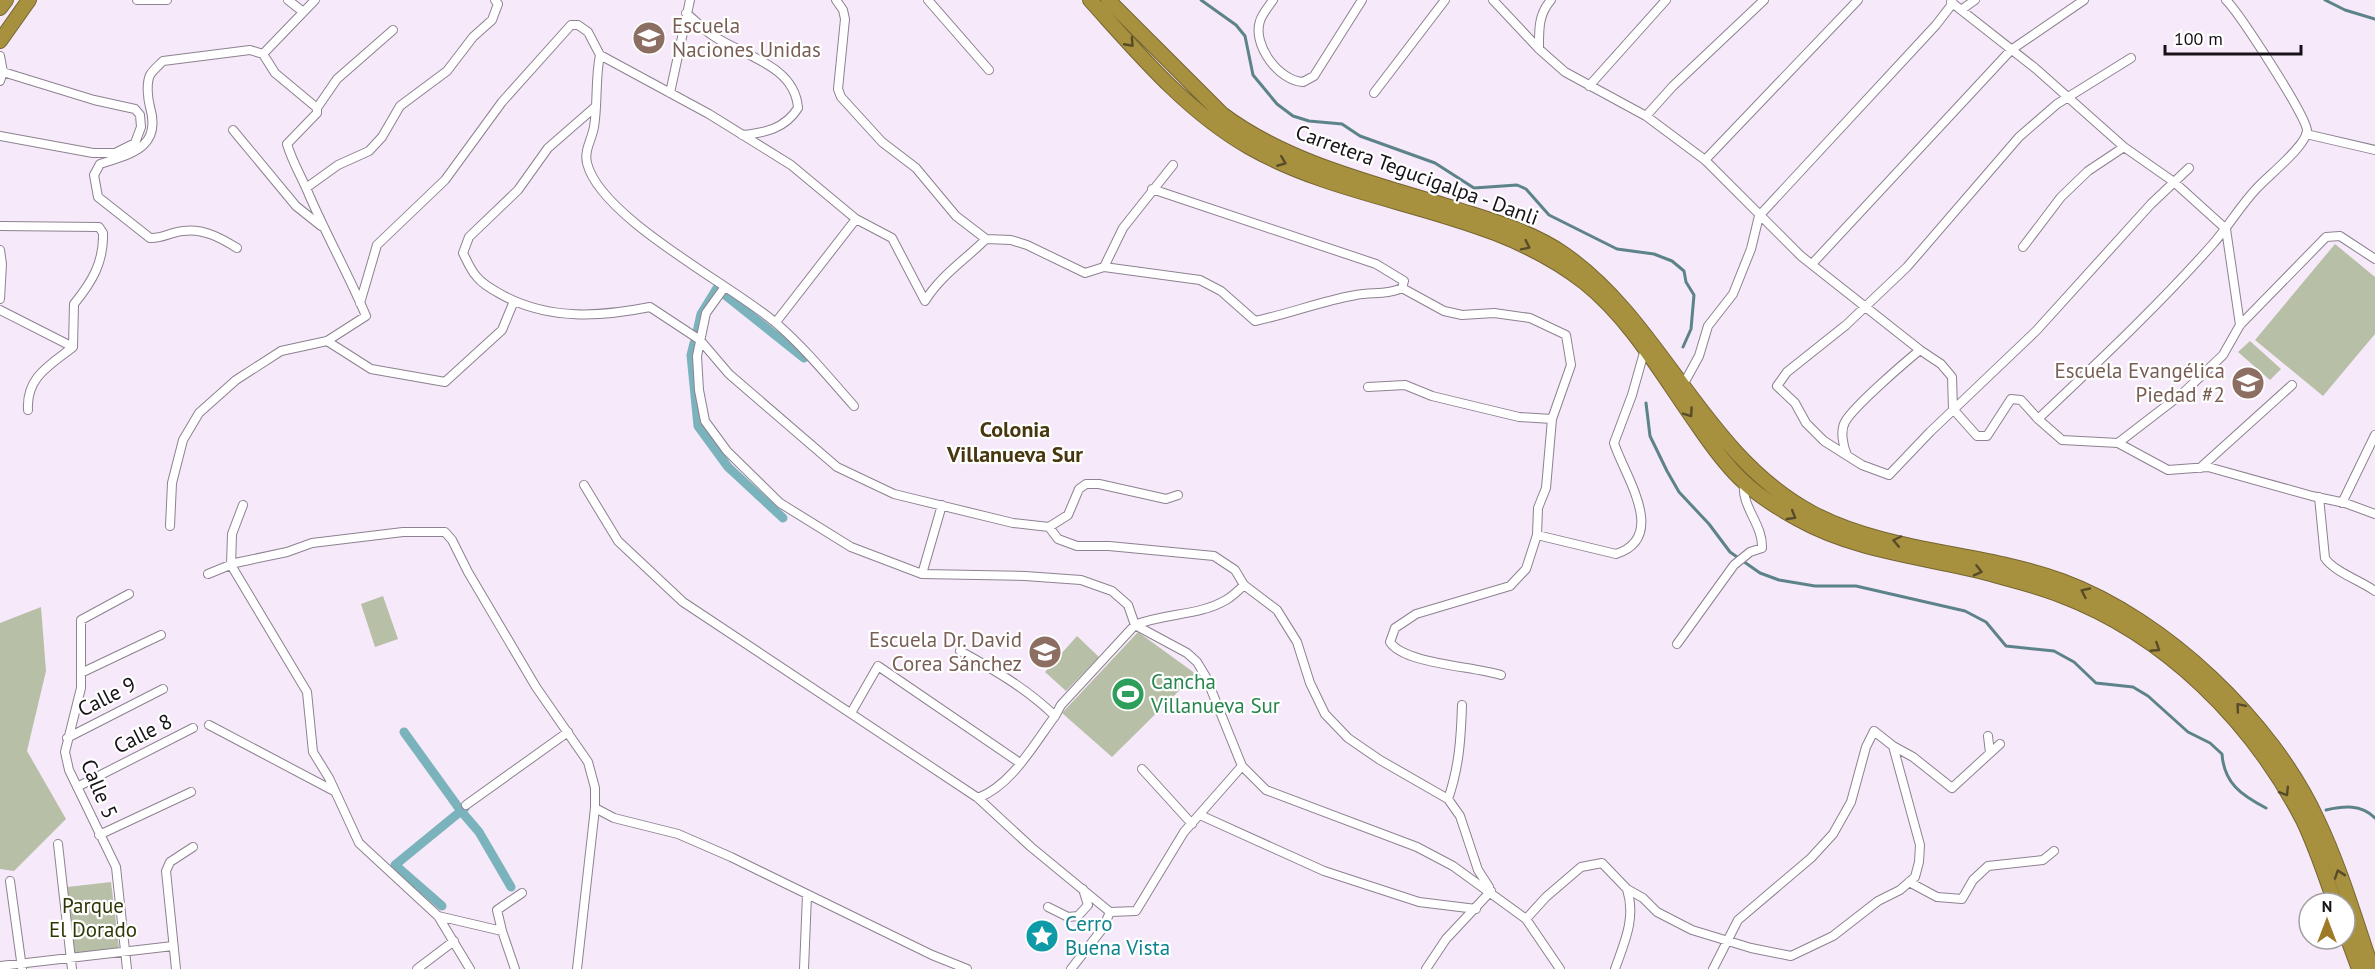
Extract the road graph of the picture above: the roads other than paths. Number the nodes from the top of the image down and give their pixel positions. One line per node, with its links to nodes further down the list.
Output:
1 (6, 0): 25 (highway)
2 (28, 0): 30 (highway)
3 (137, 0): 4 (street)
4 (162, 0)
5 (288, 0): 27 (street)
6 (315, 0): 27 (street)
7 (495, 0): 57 (street)
8 (690, 0): 28 (street)
9 (836, 0): 64 (street)
10 (928, 0): 37 (street)
11 (1090, 0): 82 (highway, Carretera Tegucigalpa - Danli, one-way to 82)
12 (1108, 0): 82 (highway, Carretera Tegucigalpa - Danli)
13 (1273, 0): 14 (street)
14 (1362, 0)
15 (1445, 0): 42 (street)
16 (1493, 0): 31 (street)
17 (1551, 0): 31 (street)
18 (1666, 0): 40 (street)
19 (1764, 0): 46 (street)
20 (1858, 0): 53 (street)
21 (1975, 0): 26 (street)
22 (2084, 0): 32 (street)
23 (2226, 0): 48 (street)
24 (1951, 2): 26 (street); 59 (street)
25 (0, 8)
26 (1961, 10): 32 (street)
27 (302, 12): 33 (street)
28 (686, 13): 41 (street); 49 (street)
29 (393, 30): 45 (street)
30 (0, 41)
31 (1539, 49): 40 (street)
32 (2011, 50): 43 (street); 69 (street)
33 (263, 54): 45 (street); 66 (street)
34 (600, 55): 41 (street); 44 (street); 75 (street)
35 (0, 56): 38 (street)
36 (2131, 58): 43 (street)
37 (990, 70)
38 (3, 72): 39 (street); 50 (street)
39 (0, 81)
40 (1589, 87): 46 (street)
41 (670, 93): 49 (street)
42 (1374, 93)
43 (2067, 98): 51 (street); 76 (street)
44 (595, 107): 71 (street); 74 (street)
45 (317, 108): 57 (street)
46 (1646, 116): 53 (street)
47 (233, 130): 62 (street)
48 (2306, 134): 52 (street); 63 (street)
49 (742, 135): 60 (street)
50 (0, 136)
51 (2124, 147): 56 (street); 65 (street)
52 (2375, 150)
53 (1705, 160): 59 (street)
54 (1173, 165): 58 (street)
55 (2189, 168): 56 (street)
56 (2174, 182): 63 (street); 89 (street)
57 (306, 188): 62 (street)
58 (1152, 189): 70 (street); 72 (street)
59 (1759, 216): 69 (street); 87 (street)
60 (856, 219): 64 (street); 78 (street)
61 (0, 226): 83 (street)
62 (322, 228): 75 (street)
63 (2226, 229): 79 (street); 92 (street)
64 (986, 239): 70 (street)
65 (2023, 247)
66 (237, 248)
67 (0, 250): 73 (street)
68 (2375, 259): 79 (street)
69 (1812, 264): 76 (street)
70 (1104, 267): 72 (street)
71 (724, 288): 78 (street); 81 (street)
72 (1402, 288): 91 (street)
73 (0, 299)
74 (514, 301): 80 (street); 81 (street)
75 (360, 303): 80 (street)
76 (1866, 307): 84 (street); 95 (street)
77 (0, 310): 83 (street)
78 (776, 322): 88 (street)
79 (2240, 325): 94 (street)
80 (327, 340): 105 (street)
81 (700, 340): 103 (street); 110 (street)
82 (1646, 345): 87 (highway, Carretera Tegucigalpa - Danli); 107 (street)
83 (74, 347): 90 (street)
84 (1920, 350): 89 (street); 95 (street)
85 (2292, 385): 96 (street)
86 (1368, 387): 91 (street)
87 (1680, 389): 97 (highway, Carretera Tegucigalpa - Danli, one-way to 97); 185 (highway, Carretera Tegucigalpa - Danli, one-way to 87)
88 (854, 406)
89 (1953, 409): 92 (street); 95 (street)
90 (28, 410)
91 (1552, 419): 107 (street)
92 (2038, 420): 94 (street)
93 (2375, 435): 101 (street)
94 (2118, 443): 96 (street)
95 (1847, 454)
96 (2200, 468): 100 (street)
97 (1744, 483): 116 (street); 153 (highway, Carretera Tegucigalpa - Danli, one-way to 153)
98 (584, 485): 122 (street)
99 (1178, 495): 106 (street)
100 (2319, 497): 101 (street); 112 (street)
101 (2342, 503): 104 (street)
102 (243, 505): 108 (street)
103 (942, 505): 106 (street); 110 (street)
104 (2375, 514)
105 (170, 526)
106 (1049, 527): 111 (street)
107 (1537, 535): 119 (street)
108 (231, 565): 109 (street); 126 (street); 136 (street)
109 (208, 574)
110 (922, 574): 114 (street)
111 (1244, 585): 114 (street); 139 (street)
112 (2375, 591)
113 (129, 594): 118 (street, Calle 5)
114 (1135, 625): 123 (street); 133 (street)
115 (161, 635): 118 (street)
116 (1677, 644)
117 (960, 651): 123 (street)
118 (81, 673): 128 (street, Calle 5)
119 (1501, 675)
120 (163, 689): 128 (street, Calle 9)
121 (1462, 705): 139 (street)
122 (851, 713): 132 (street); 138 (street)
123 (1056, 716): 132 (street)
124 (209, 725): 136 (street)
125 (193, 728): 135 (street, Calle 8)
126 (568, 732): 140 (street); 141 (street)
127 (1988, 736): 131 (street)
128 (67, 738): 135 (street, Calle 5)
129 (2000, 744): 131 (street)
130 (1893, 746): 131 (street); 149 (street); 163 (street)
131 (1990, 753)
132 (1020, 763): 138 (street)
133 (1242, 766): 142 (street); 152 (street)
134 (1142, 769): 143 (street)
135 (77, 787): 144 (street, Calle 5)
136 (334, 791): 159 (street)
137 (190, 792): 144 (street)
138 (978, 798): 150 (street)
139 (1448, 799): 152 (street)
140 (466, 805)
141 (595, 808): 155 (street); 176 (street)
142 (1200, 815): 143 (street); 157 (street)
143 (1192, 824): 158 (street)
144 (99, 835): 165 (street, Calle 5)
145 (58, 844): 167 (street)
146 (193, 847): 164 (street)
147 (2054, 851): 149 (street)
148 (10, 881): 169 (street)
149 (1909, 882): 163 (street)
150 (1082, 887): 156 (street); 158 (street)
151 (1627, 889): 160 (street); 163 (street); 182 (street)
152 (1491, 891): 157 (street); 160 (street)
153 (2330, 891)
154 (522, 893): 161 (street)
155 (807, 895): 177 (street); 178 (street)
156 (1048, 907)
157 (1476, 909): 180 (street)
158 (1110, 912): 179 (street)
159 (438, 916): 161 (street); 162 (street)
160 (1526, 919): 181 (street)
161 (502, 931): 175 (street)
162 (454, 941): 173 (street); 174 (street)
163 (1728, 941): 183 (street)
164 (173, 946): 165 (street); 172 (street)
165 (125, 951): 167 (street); 171 (street, Calle 5)
166 (2353, 951): 184 (highway)
167 (70, 958): 169 (street); 170 (street)
168 (0, 966): 169 (street)
169 (22, 966)
170 (72, 969)
171 (127, 969)
172 (176, 969)
173 (417, 969)
174 (470, 969)
175 (515, 969)
176 (577, 969)
177 (804, 969)
178 (967, 969)
179 (1071, 969)
180 (1426, 969)
181 (1560, 969)
182 (1615, 969)
183 (1713, 969)
184 (2360, 969)
185 (2372, 969)

